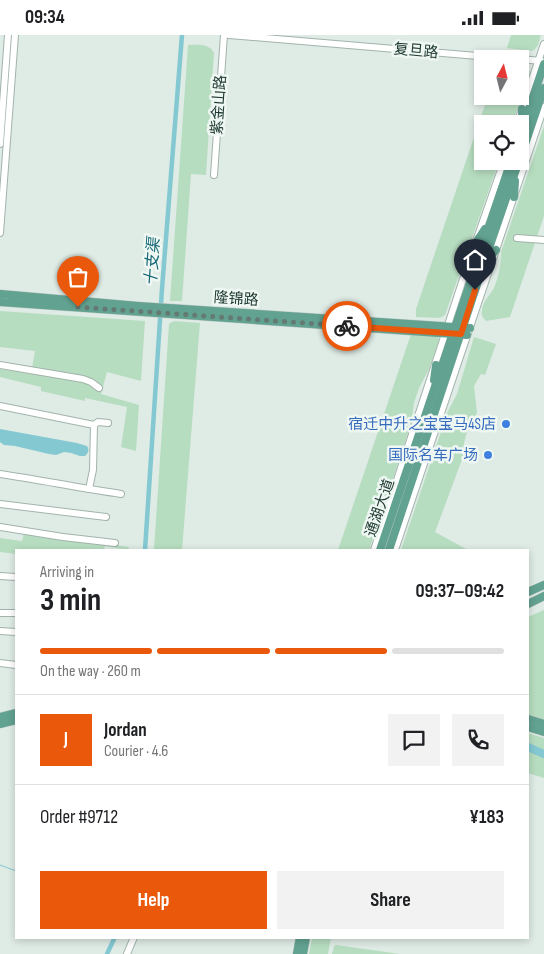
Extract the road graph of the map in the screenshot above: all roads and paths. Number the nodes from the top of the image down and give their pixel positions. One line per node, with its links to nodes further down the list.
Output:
1 (8, 35): 16 (street)
2 (15, 35): 24 (street)
3 (224, 35): 21 (street, 紫金山路)
4 (229, 35): 6 (street, 复旦路)
5 (544, 44): 8 (street)
6 (474, 56)
7 (529, 60): 8 (street)
8 (542, 62): 11 (street); 14 (main road)
9 (544, 88): 15 (main road, 通湖大道)
10 (544, 107): 22 (street)
11 (522, 109): 12 (street); 13 (main road)
12 (520, 115)
13 (522, 115)
14 (527, 115)
15 (529, 133)
16 (0, 143)
17 (501, 170): 27 (street)
18 (509, 170): 23 (main road, 通湖大道)
19 (516, 170): 20 (main road, 通湖大道)
20 (515, 174): 22 (main road); 29 (main road, 通湖大道)
21 (214, 175)
22 (514, 197): 28 (street)
23 (492, 219): 27 (main road); 33 (main road, 通湖大道)
24 (0, 233)
25 (517, 237): 26 (street)
26 (544, 239)
27 (477, 241): 33 (street)
28 (496, 250): 29 (main road); 33 (street)
29 (484, 265): 33 (main road, 通湖大道)
30 (0, 294): 32 (main road, 隆锦路)
31 (0, 302): 32 (main road, 隆锦路)
32 (138, 309): 33 (main road, 隆锦路)
33 (458, 331): 35 (street); 37 (main road, 通湖大道); 47 (street); 48 (main road, 通湖大道)
34 (0, 365): 36 (street)
35 (436, 365): 37 (main road); 51 (street)
36 (99, 388)
37 (433, 392): 50 (main road, 通湖大道)
38 (0, 406): 40 (street)
39 (108, 423): 40 (street)
40 (94, 425): 42 (street)
41 (0, 474): 42 (street)
42 (89, 489): 43 (street)
43 (121, 494)
44 (0, 504): 45 (street)
45 (106, 517)
46 (0, 527): 49 (street)
47 (403, 527): 48 (main road); 53 (street)
48 (392, 540): 52 (main road, 通湖大道)
49 (114, 543)
50 (381, 548)
51 (374, 549)
52 (389, 549)
53 (395, 549)
54 (0, 577): 55 (street)
55 (15, 577)
56 (544, 585): 57 (main road)
57 (529, 592)
58 (544, 596): 59 (main road)
59 (529, 604)
60 (0, 613): 61 (street)
61 (15, 613)
62 (0, 631): 63 (street)
63 (15, 632)
64 (0, 663): 65 (street)
65 (15, 665)
66 (15, 713): 67 (main road)
67 (0, 717)
68 (529, 719): 71 (main road)
69 (15, 720): 70 (main road)
70 (0, 724)
71 (544, 724)
72 (529, 727): 73 (main road)
73 (544, 732)
74 (133, 939): 77 (street)
75 (300, 939): 78 (main road)
76 (306, 939): 79 (main road)
77 (127, 954)
78 (298, 954)
79 (303, 954)

